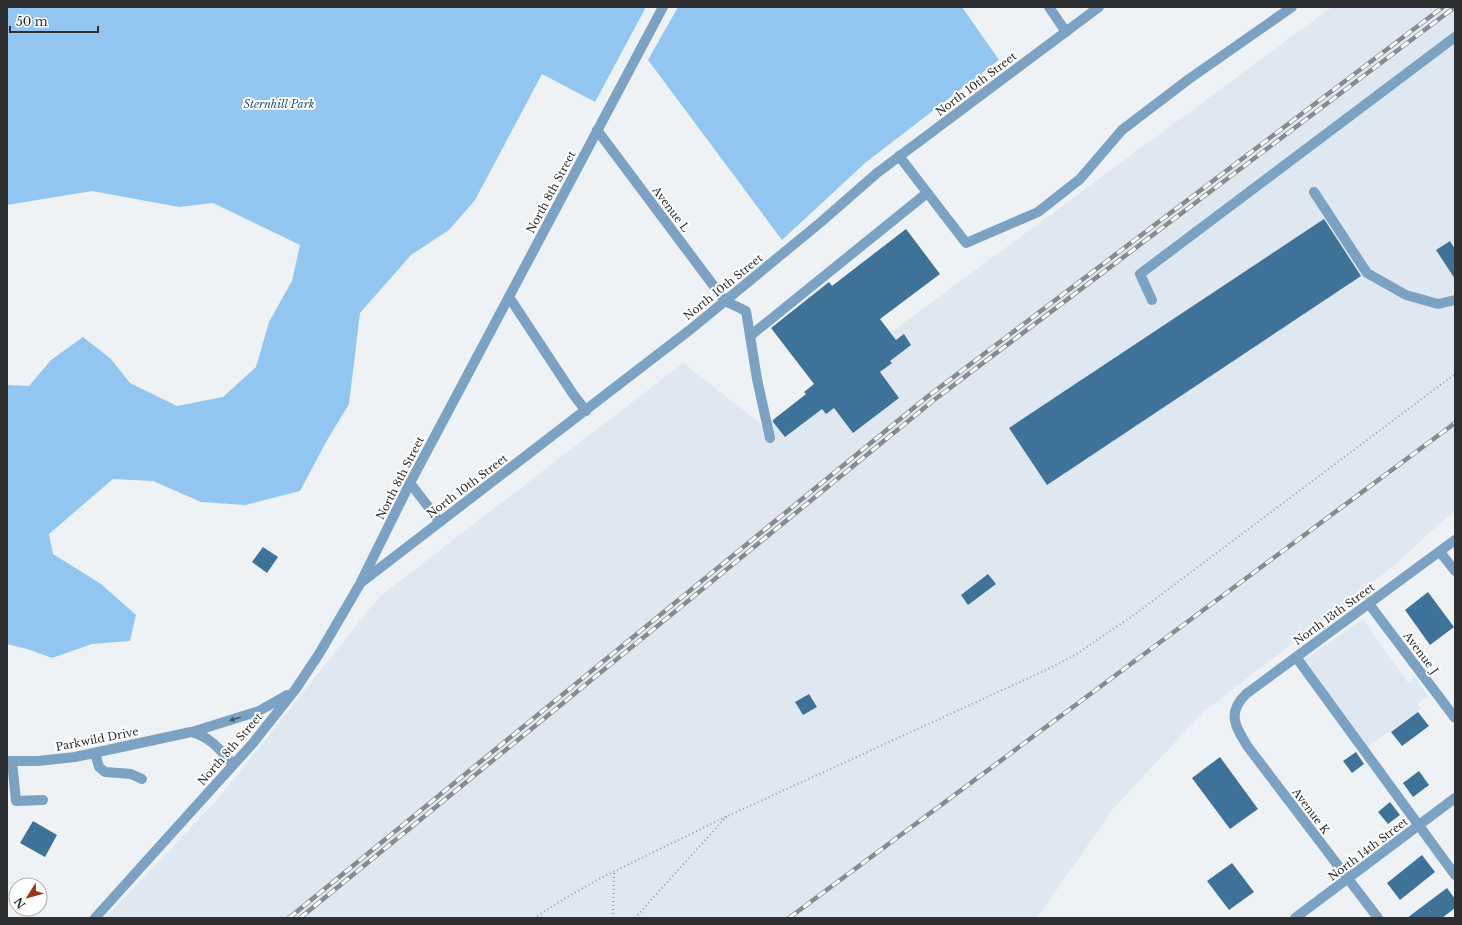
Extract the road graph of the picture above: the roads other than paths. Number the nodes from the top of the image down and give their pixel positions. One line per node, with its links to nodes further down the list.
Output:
1 (664, 7): 7 (street, North 8th Street)
2 (1049, 7): 5 (street)
3 (1099, 7): 5 (street, North 10th Street)
4 (1292, 7): 10 (street)
5 (1066, 32): 8 (street, North 10th Street)
6 (1455, 37): 12 (street)
7 (597, 130): 11 (street, North 8th Street); 14 (street, Avenue L)
8 (899, 156): 10 (street); 14 (street, North 10th Street)
9 (1314, 192): 13 (street)
10 (927, 193): 15 (street)
11 (509, 296): 16 (street); 18 (street, North 8th Street)
12 (1152, 300)
13 (1455, 300)
14 (725, 301): 15 (street); 16 (street, North 10th Street)
15 (750, 336): 17 (street)
16 (586, 410): 19 (street, North 10th Street)
17 (770, 438)
18 (410, 483): 19 (street); 23 (street, North 8th Street)
19 (440, 522): 23 (street, North 10th Street)
20 (1455, 540): 21 (street, North 13th Street)
21 (1440, 552): 22 (street); 24 (street, North 13th Street)
22 (1455, 572)
23 (360, 584): 26 (street, North 8th Street)
24 (1369, 604): 25 (street, North 13th Street); 28 (street, Avenue J)
25 (1296, 657): 27 (street, North 13th Street); 36 (street)
26 (295, 690): 29 (street, Parkwild Drive, one-way to 29); 32 (street, North 8th Street)
27 (1234, 713): 38 (street, Avenue K)
28 (1455, 718)
29 (191, 732): 30 (street, Parkwild Drive); 32 (street)
30 (95, 753): 31 (street, Parkwild Drive); 33 (street)
31 (9, 761): 35 (street)
32 (234, 764): 39 (street, North 8th Street)
33 (142, 779)
34 (1455, 798): 36 (street, North 14th Street)
35 (43, 800)
36 (1419, 826): 37 (street); 38 (street, North 14th Street)
37 (1455, 875)
38 (1348, 878): 40 (street, North 14th Street); 41 (street, Avenue K)
39 (95, 918)
40 (1295, 918)
41 (1378, 918)

